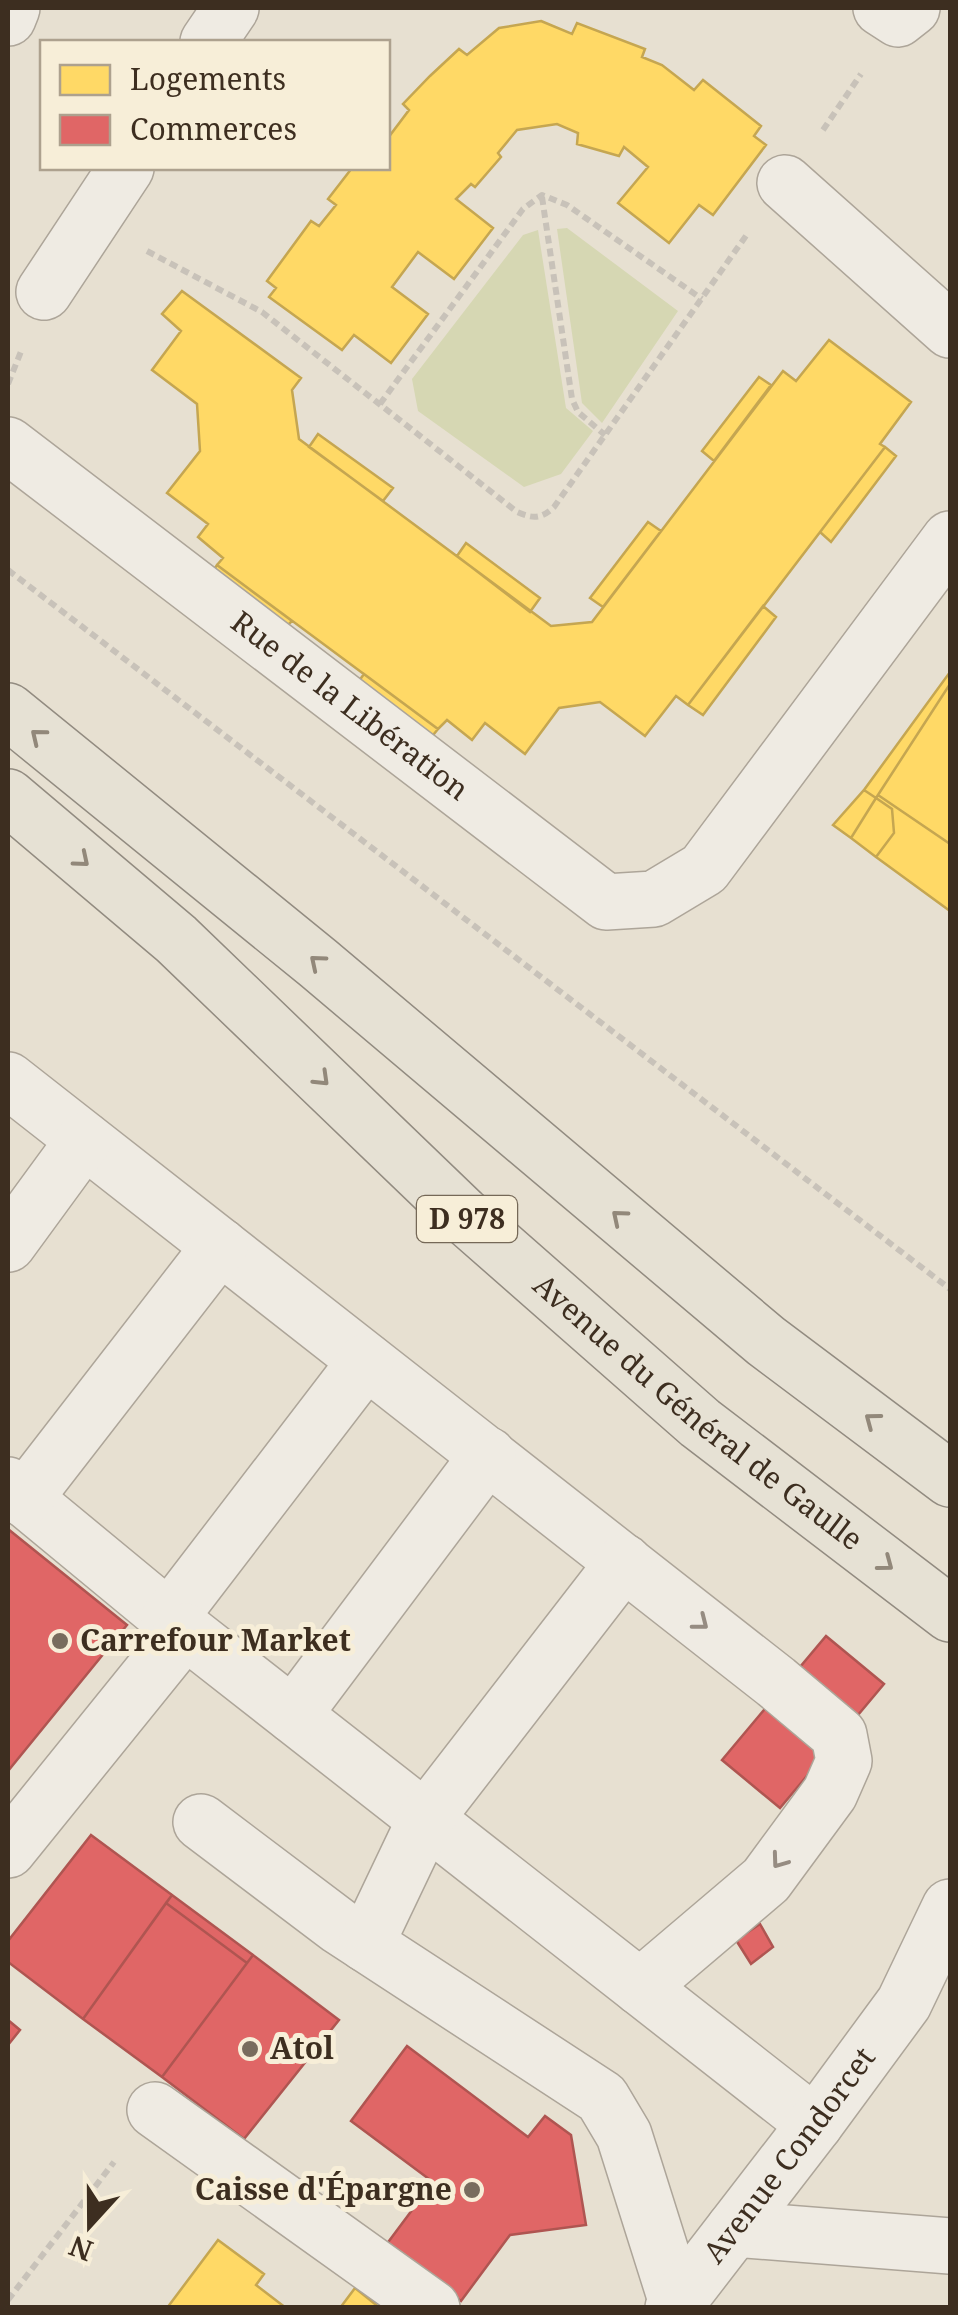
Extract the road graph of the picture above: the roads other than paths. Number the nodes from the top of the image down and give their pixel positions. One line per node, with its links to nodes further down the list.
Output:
1 (12, 8): 3 (street)
2 (232, 8): 4 (street)
3 (8, 18)
4 (209, 40)
5 (125, 170): 7 (street)
6 (785, 183): 8 (street)
7 (44, 292)
8 (950, 330)
9 (8, 445): 10 (street, Rue de la Libération)
10 (950, 540)
11 (8, 711): 19 (main road, one-way to 11)
12 (8, 797): 22 (main road, Avenue du Général de Gaulle / D 978, one-way to 22)
13 (8, 1080): 14 (street)
14 (84, 1140): 15 (street); 16 (street)
15 (8, 1244)
16 (220, 1246): 17 (street); 20 (street)
17 (366, 1362): 18 (street); 23 (street)
18 (488, 1456): 21 (street); 24 (street)
19 (950, 1479)
20 (16, 1492): 23 (street)
21 (624, 1562): 25 (street); 30 (street, one-way to 30)
22 (950, 1614)
23 (177, 1624): 24 (street); 27 (street)
24 (293, 1715): 25 (street)
25 (426, 1818): 29 (street); 30 (street)
26 (201, 1822): 29 (street)
27 (8, 1850)
28 (950, 1907): 31 (street, Avenue Condorcet)
29 (366, 1944): 36 (street)
30 (640, 1987): 33 (street)
31 (927, 1992): 33 (street, Avenue Condorcet)
32 (155, 2110): 37 (street)
33 (815, 2124): 34 (street, Avenue Condorcet)
34 (734, 2229): 35 (street); 36 (street, Avenue Condorcet)
35 (950, 2246)
36 (675, 2305)
37 (432, 2308)

